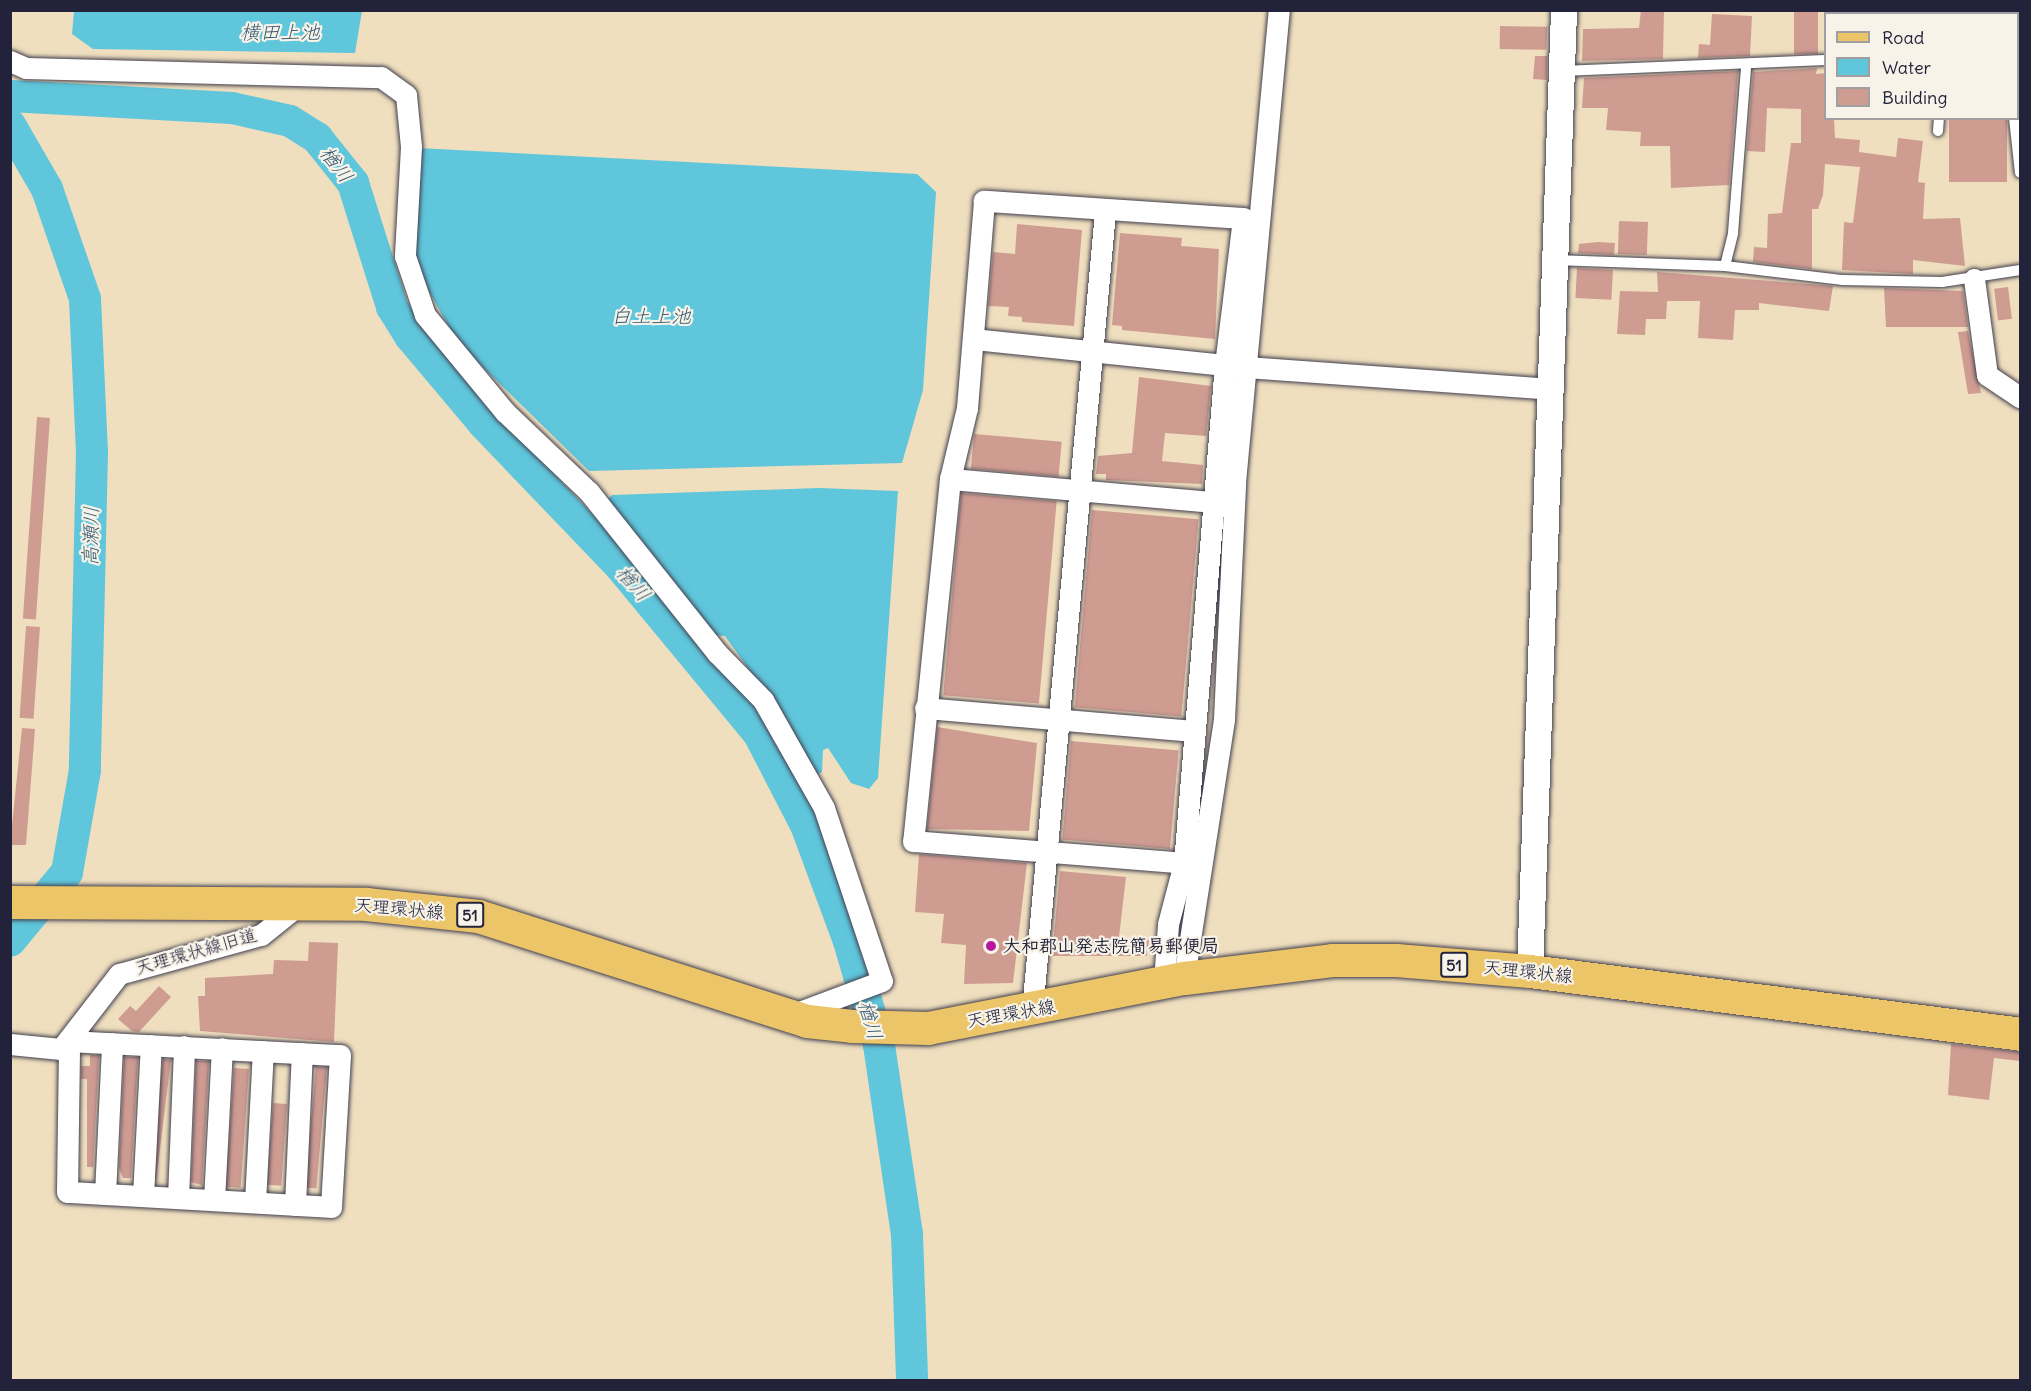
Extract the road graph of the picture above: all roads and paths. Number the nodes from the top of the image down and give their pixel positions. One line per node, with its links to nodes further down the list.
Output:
1 (1279, 10): 19 (street)
2 (1564, 10): 6 (street)
3 (1824, 60): 5 (lane)
4 (10, 61): 35 (street)
5 (1746, 67): 6 (lane); 13 (lane)
6 (1561, 70): 12 (street)
7 (1939, 120): 9 (lane)
8 (2014, 120): 10 (lane)
9 (1938, 131)
10 (2020, 173)
11 (1105, 212): 16 (street); 17 (street); 18 (street)
12 (1554, 260): 13 (lane); 20 (street)
13 (1725, 266): 15 (lane)
14 (2020, 270): 15 (lane)
15 (1974, 279): 21 (street)
16 (973, 339): 17 (street); 22 (street)
17 (1089, 348): 18 (street); 23 (street)
18 (1225, 365): 19 (street); 24 (street)
19 (1246, 367): 20 (street); 33 (street)
20 (1551, 389): 32 (street)
21 (2020, 397)
22 (950, 478): 23 (street); 25 (street)
23 (1078, 492): 24 (street); 26 (street)
24 (1215, 502): 27 (street)
25 (925, 708): 26 (street); 28 (street)
26 (1057, 720): 27 (street); 28 (street)
27 (1195, 731): 29 (street)
28 (1047, 852): 29 (street); 34 (street)
29 (1184, 862): 33 (street)
30 (10, 902): 31 (main road, 天理環状線 / 51)
31 (301, 903): 35 (main road, 天理環状線 / 51); 37 (street, 天理環状線旧道)
32 (1530, 971): 33 (main road, 天理環状線 / 51); 36 (main road, 天理環状線 / 51)
33 (1174, 981): 34 (main road, 天理環状線 / 51)
34 (1032, 1011): 35 (main road, 天理環状線 / 51)
35 (790, 1015)
36 (2020, 1034)
37 (69, 1041): 38 (street); 39 (street); 45 (street)
38 (112, 1042): 40 (street); 45 (street)
39 (10, 1044)
40 (151, 1045): 41 (street); 46 (street)
41 (184, 1046): 42 (street); 47 (street)
42 (222, 1048): 43 (street); 48 (street)
43 (263, 1051): 44 (street); 49 (street)
44 (302, 1053): 50 (street); 50 (street)
45 (105, 1194): 46 (street)
46 (143, 1196): 47 (street)
47 (178, 1198): 48 (street)
48 (214, 1200): 49 (street)
49 (255, 1202): 50 (street)
50 (294, 1205)

